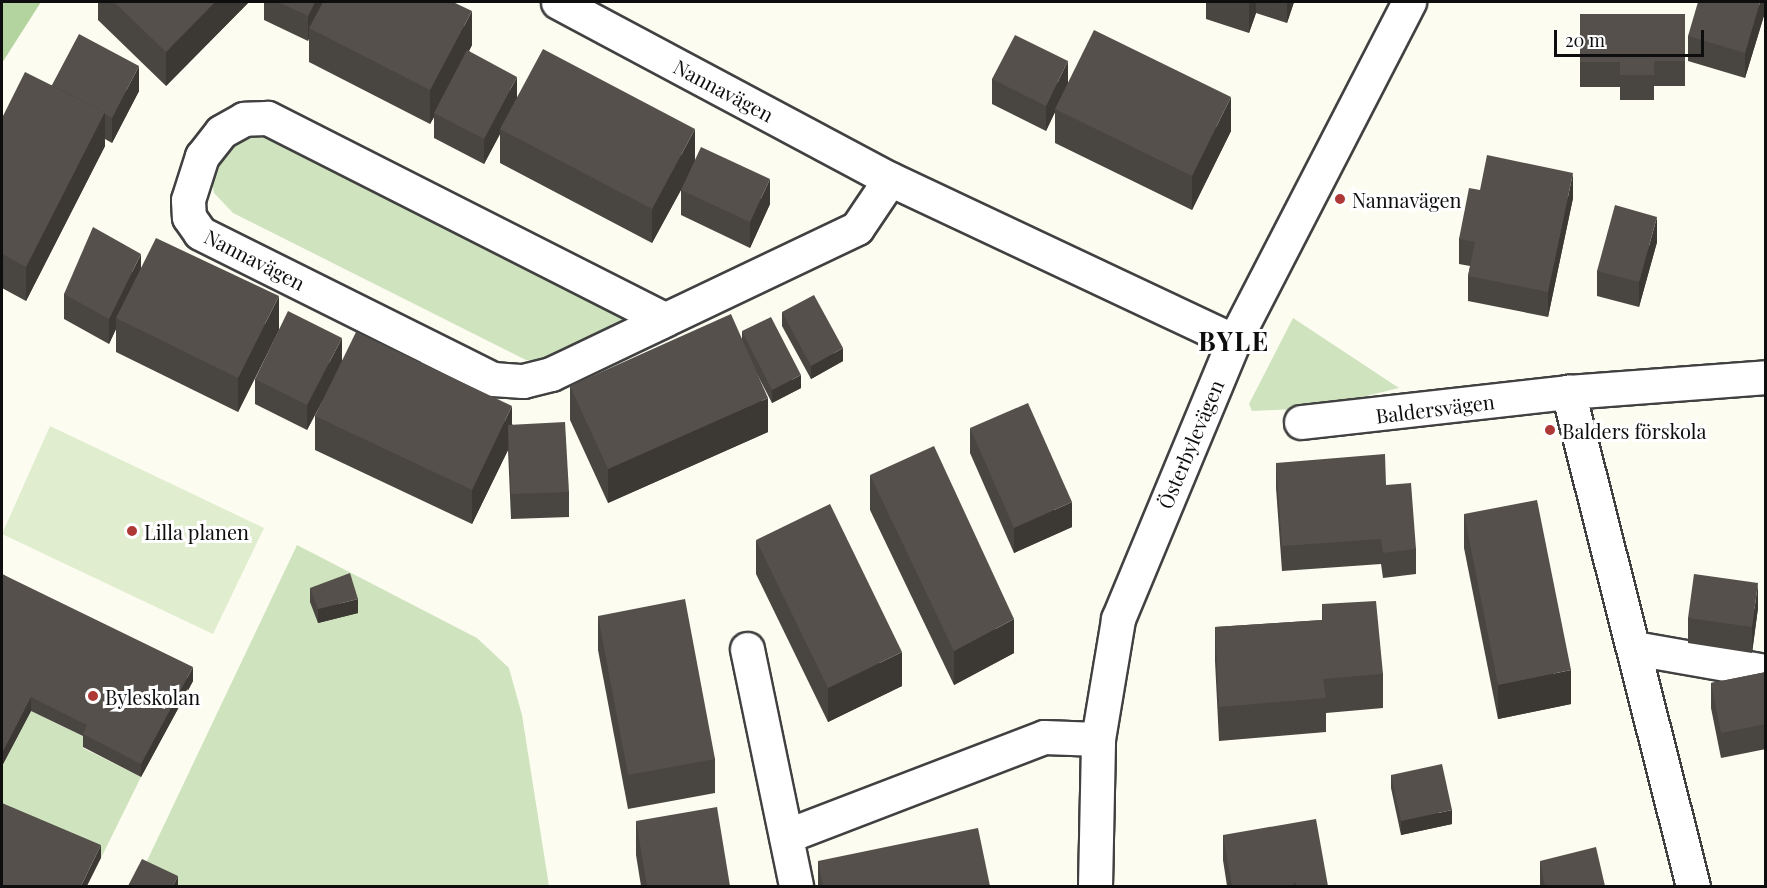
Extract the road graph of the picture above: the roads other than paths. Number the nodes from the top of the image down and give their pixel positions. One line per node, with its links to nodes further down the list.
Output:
1 (558, 2): 3 (street, Nannavägen)
2 (1409, 2): 5 (street, Österbylevägen)
3 (890, 178): 4 (street, Nannavägen); 5 (street, Nannavägen)
4 (664, 319): 4 (street, Nannavägen)
5 (1234, 341): 12 (street, Österbylevägen)
6 (1766, 377): 7 (street, Baldersvägen)
7 (1568, 392): 8 (street, Baldersvägen); 9 (street)
8 (1301, 422)
9 (1635, 648): 11 (street); 16 (street)
10 (747, 649): 13 (street)
11 (1766, 671)
12 (1098, 739): 13 (street); 15 (street, Österbylevägen)
13 (786, 836): 14 (street)
14 (796, 886)
15 (1095, 886)
16 (1693, 886)

